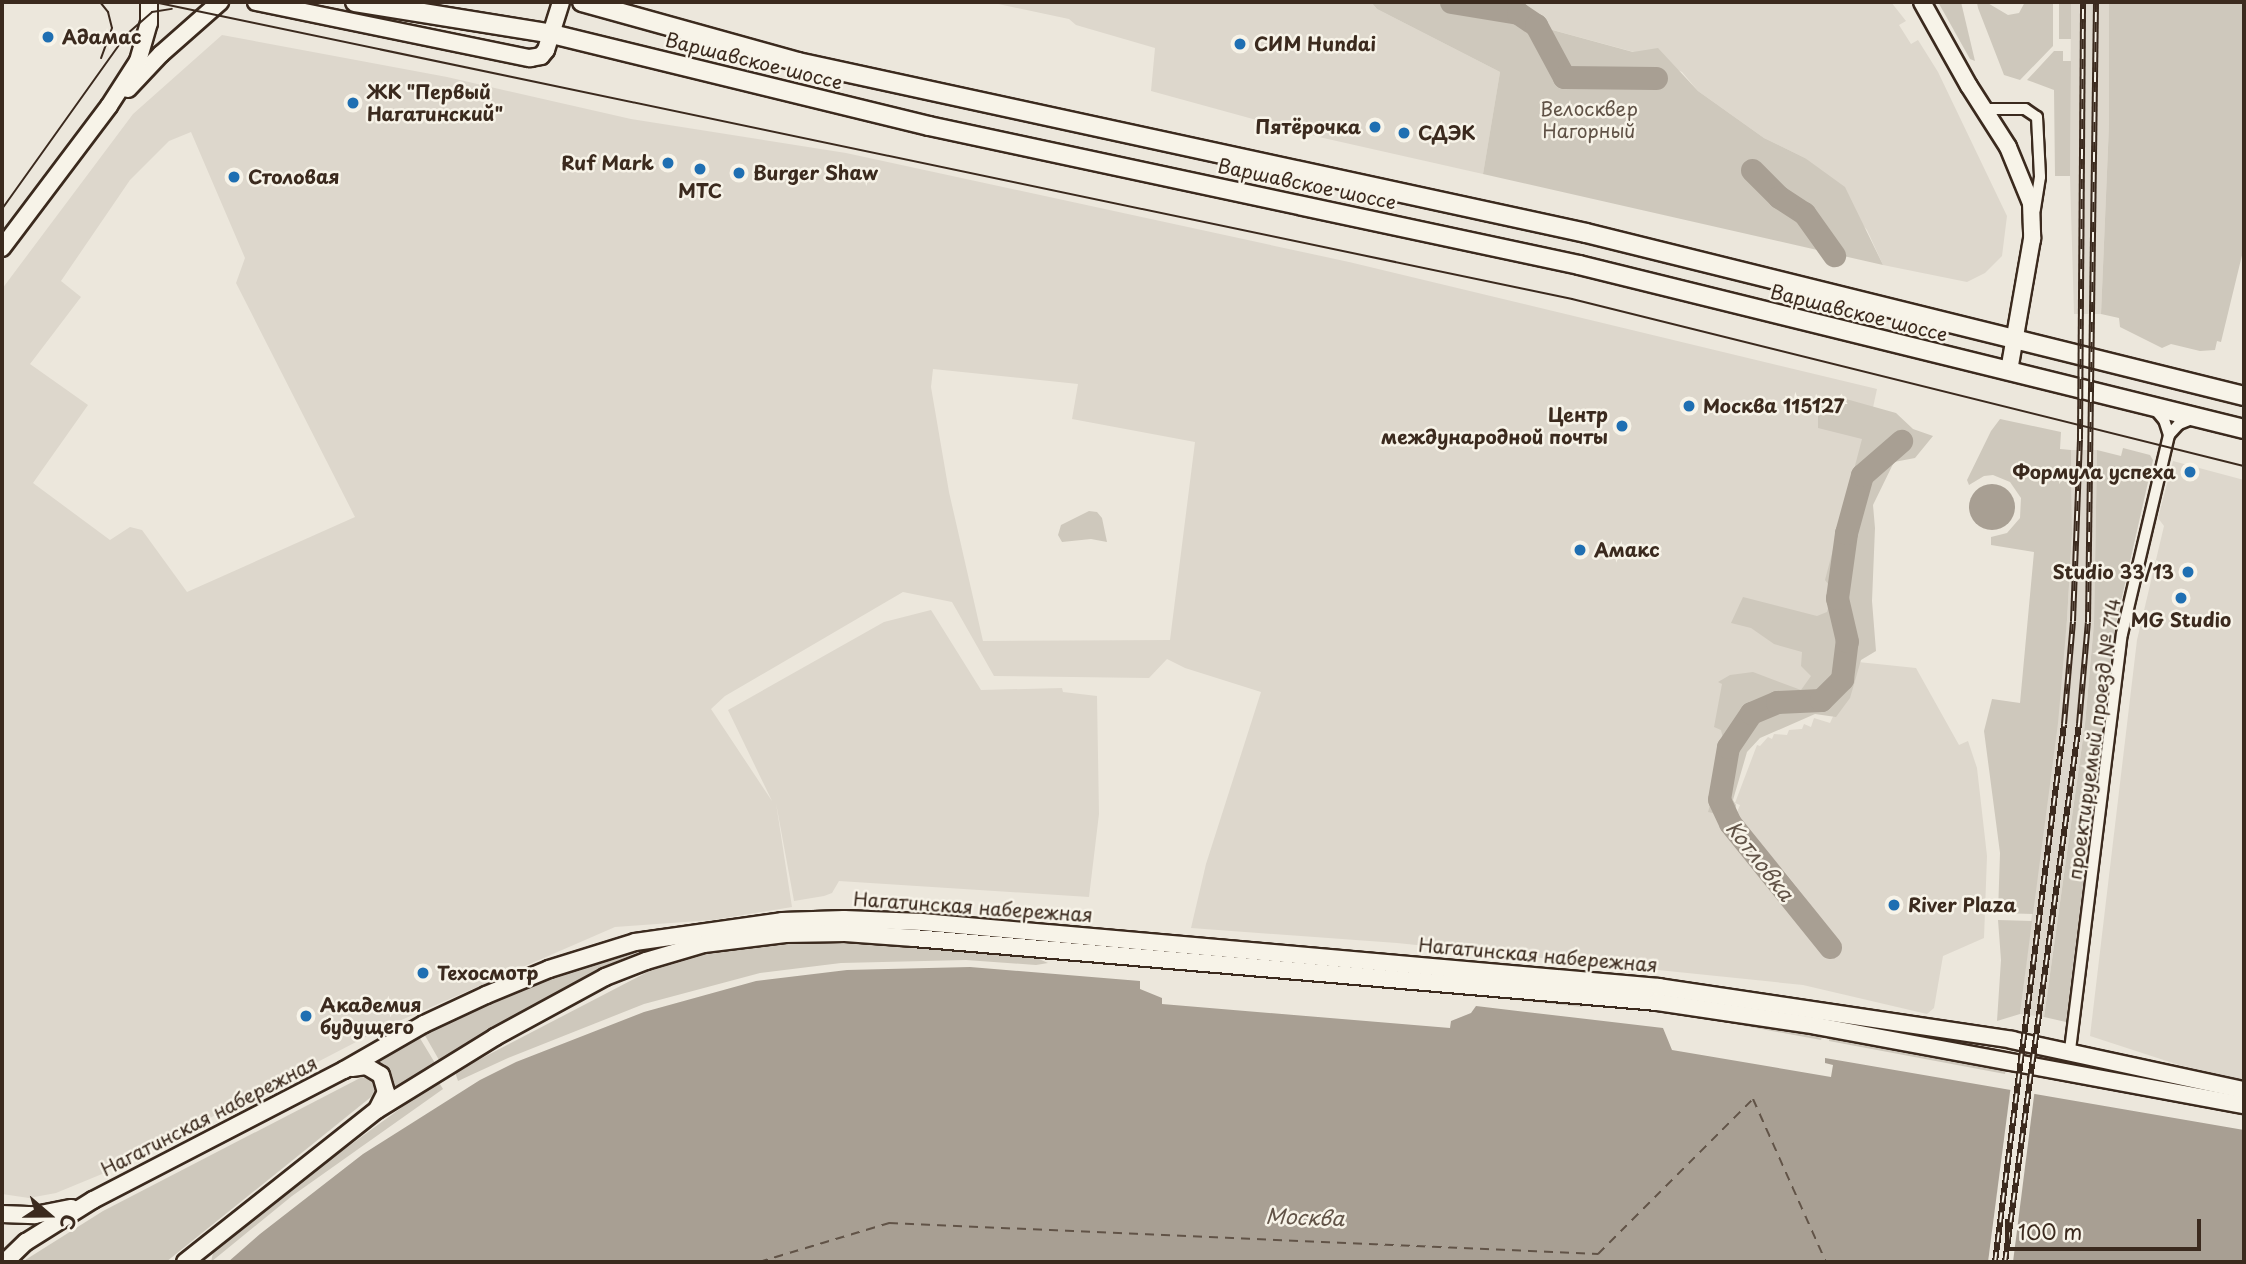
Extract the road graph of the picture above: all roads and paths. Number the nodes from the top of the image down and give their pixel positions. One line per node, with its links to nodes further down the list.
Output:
1 (149, 2): 9 (main road)
2 (220, 2): 9 (main road)
3 (256, 2): 8 (main road)
4 (355, 2): 8 (main road, Варшавское шоссе)
5 (561, 2): 8 (main road)
6 (582, 2): 13 (main road, Варшавское шоссе)
7 (1922, 2): 10 (main road)
8 (552, 34): 14 (main road, Варшавское шоссе)
9 (109, 106): 12 (main road)
10 (1983, 109): 11 (main road); 11 (street)
11 (2033, 220): 13 (main road)
12 (2, 248)
13 (2017, 338): 14 (main road); 15 (main road, Варшавское шоссе)
14 (2009, 371): 16 (main road, Варшавское шоссе)
15 (2244, 396)
16 (2151, 405): 17 (main road, Варшавское шоссе); 19 (street)
17 (2198, 417): 18 (main road, Варшавское шоссе); 19 (street)
18 (2244, 429)
19 (2168, 435): 20 (street, проектируемый проезд № 714)
20 (2070, 1050): 21 (main road, Нагатинская набережная); 22 (main road, Нагатинская набережная)
21 (344, 1070): 24 (main road); 25 (main road, Нагатинская набережная)
22 (2244, 1090)
23 (2244, 1105): 24 (main road, Нагатинская набережная)
24 (377, 1110): 28 (main road, Нагатинская набережная)
25 (93, 1200): 26 (main road); 27 (main road, Нагатинская набережная)
26 (2, 1214)
27 (5, 1262)
28 (185, 1262)

